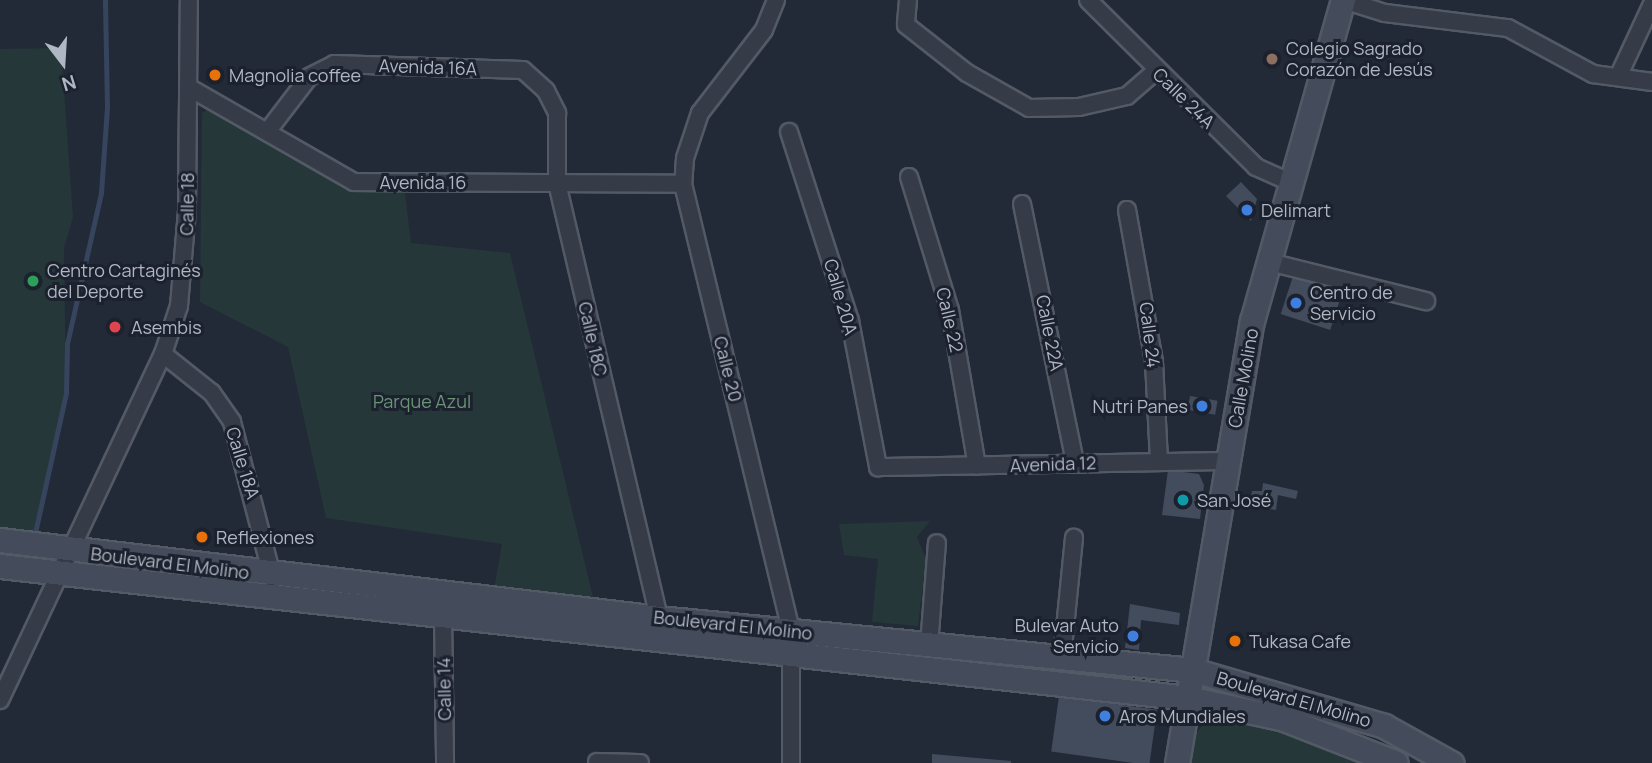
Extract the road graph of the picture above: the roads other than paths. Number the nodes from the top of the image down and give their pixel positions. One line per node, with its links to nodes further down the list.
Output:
1 (189, 0): 11 (street, Calle 18)
2 (776, 0): 17 (street, Calle 20)
3 (908, 0): 8 (street)
4 (1088, 0): 8 (street, Calle 24A)
5 (1343, 0): 9 (street); 15 (street, Calle Molino)
6 (1652, 4): 9 (street)
7 (523, 70): 12 (street, Avenida 16A); 16 (street, Calle 18C)
8 (1155, 72): 15 (street, Calle 24A)
9 (1619, 75): 10 (street)
10 (1652, 82)
11 (188, 87): 12 (street, Avenida 16); 22 (street, Calle 18)
12 (267, 132): 16 (street, Avenida 16)
13 (789, 132): 27 (street, Calle 20A)
14 (909, 177): 26 (street, Calle 22)
15 (1290, 182): 20 (street, Calle Molino)
16 (556, 183): 17 (street, Avenida 16); 37 (street, Calle 18C)
17 (683, 184): 38 (street, Calle 20)
18 (1022, 204): 25 (street, Calle 22A)
19 (1127, 210): 24 (street, Calle 24)
20 (1269, 262): 21 (street); 23 (street, Calle Molino)
21 (1426, 301)
22 (163, 354): 31 (street, Calle 18); 34 (street, Calle 18A)
23 (1229, 461): 24 (street, Avenida 12); 42 (street, Calle Molino)
24 (1159, 462): 25 (street, Avenida 12)
25 (1075, 463): 26 (street, Avenida 12)
26 (977, 466): 27 (street, Avenida 12)
27 (878, 467)
28 (1074, 538): 41 (street)
29 (0, 540): 31 (street, Boulevard El Molino)
30 (937, 543): 39 (street)
31 (67, 550): 33 (street, Calle 18); 34 (street, Boulevard El Molino)
32 (0, 566): 33 (street, Boulevard El Molino)
33 (57, 573): 35 (street, Boulevard El Molino); 45 (street, Calle 18)
34 (273, 576): 35 (street, Calle 18A); 37 (street, Boulevard El Molino)
35 (272, 599): 36 (street, Boulevard El Molino)
36 (443, 615): 40 (street, Boulevard El Molino); 48 (street, Calle 14)
37 (659, 618): 38 (street, Boulevard El Molino)
38 (791, 631): 39 (street, Boulevard El Molino); 40 (street, Calle 20)
39 (929, 646): 41 (street, Boulevard El Molino)
40 (793, 655): 44 (street, Boulevard El Molino); 50 (street, Calle 20)
41 (1062, 657): 42 (street, Boulevard El Molino)
42 (1193, 670): 43 (street, Boulevard El Molino); 44 (street, Calle Molino)
43 (1254, 685): 46 (street); 53 (street, Boulevard El Molino)
44 (1188, 698): 46 (street, Boulevard El Molino); 51 (street, Calle Molino)
45 (0, 700)
46 (1248, 711): 52 (street, Boulevard El Molino)
47 (597, 762): 49 (street)
48 (444, 763)
49 (640, 763)
50 (791, 763)
51 (1177, 763)
52 (1396, 763)
53 (1451, 763)

